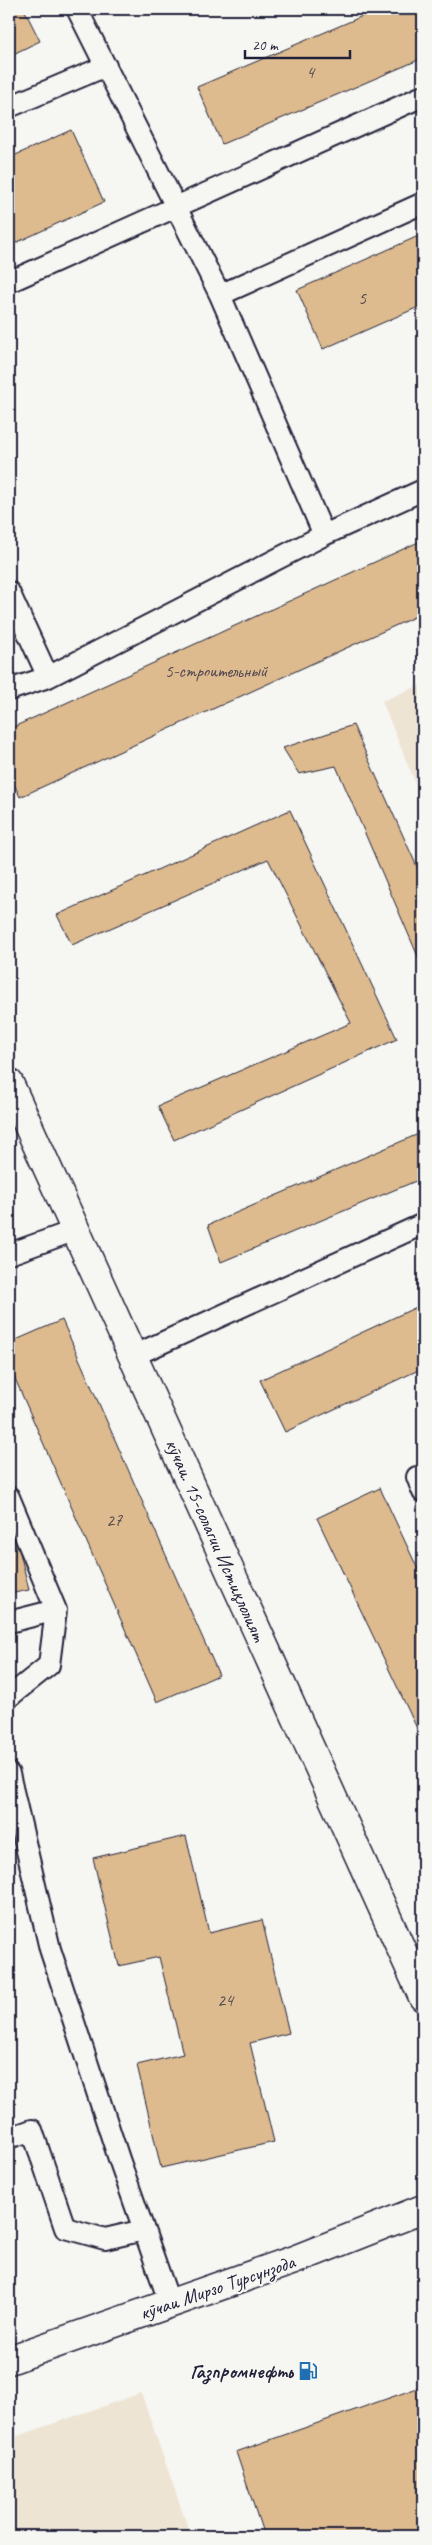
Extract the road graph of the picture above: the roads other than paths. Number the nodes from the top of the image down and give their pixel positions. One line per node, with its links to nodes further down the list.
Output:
1 (77, 9): 2 (lane)
2 (106, 66): 4 (lane); 6 (lane)
3 (423, 96): 6 (lane)
4 (9, 107)
5 (423, 203): 8 (lane)
6 (176, 207): 7 (lane); 8 (lane)
7 (9, 282)
8 (220, 295): 10 (lane)
9 (423, 490): 10 (lane)
10 (324, 535): 12 (lane)
11 (9, 592): 12 (lane)
12 (48, 677): 13 (lane)
13 (9, 690)
14 (9, 1083): 16 (street, кӯчаи. 15-солагии Истиқлолият)
15 (423, 1224): 18 (lane)
16 (76, 1230): 17 (lane); 18 (street, кӯчаи. 15-солагии Истиқлолият)
17 (9, 1254)
18 (133, 1356): 24 (street, кӯчаи. 15-солагии Истиқлолият)
19 (9, 1497): 20 (lane)
20 (56, 1610): 21 (lane); 22 (lane)
21 (9, 1622)
22 (9, 1697)
23 (9, 1774): 28 (lane)
24 (417, 1965): 25 (street, кӯчаи. 15-солагии Истиқлолият)
25 (423, 1997)
26 (9, 2138): 28 (lane)
27 (423, 2209): 29 (street, кӯчаи Мирзо Турсунзода)
28 (144, 2230): 29 (lane)
29 (170, 2304): 30 (street, кӯчаи Мирзо Турсунзода)
30 (9, 2360)

